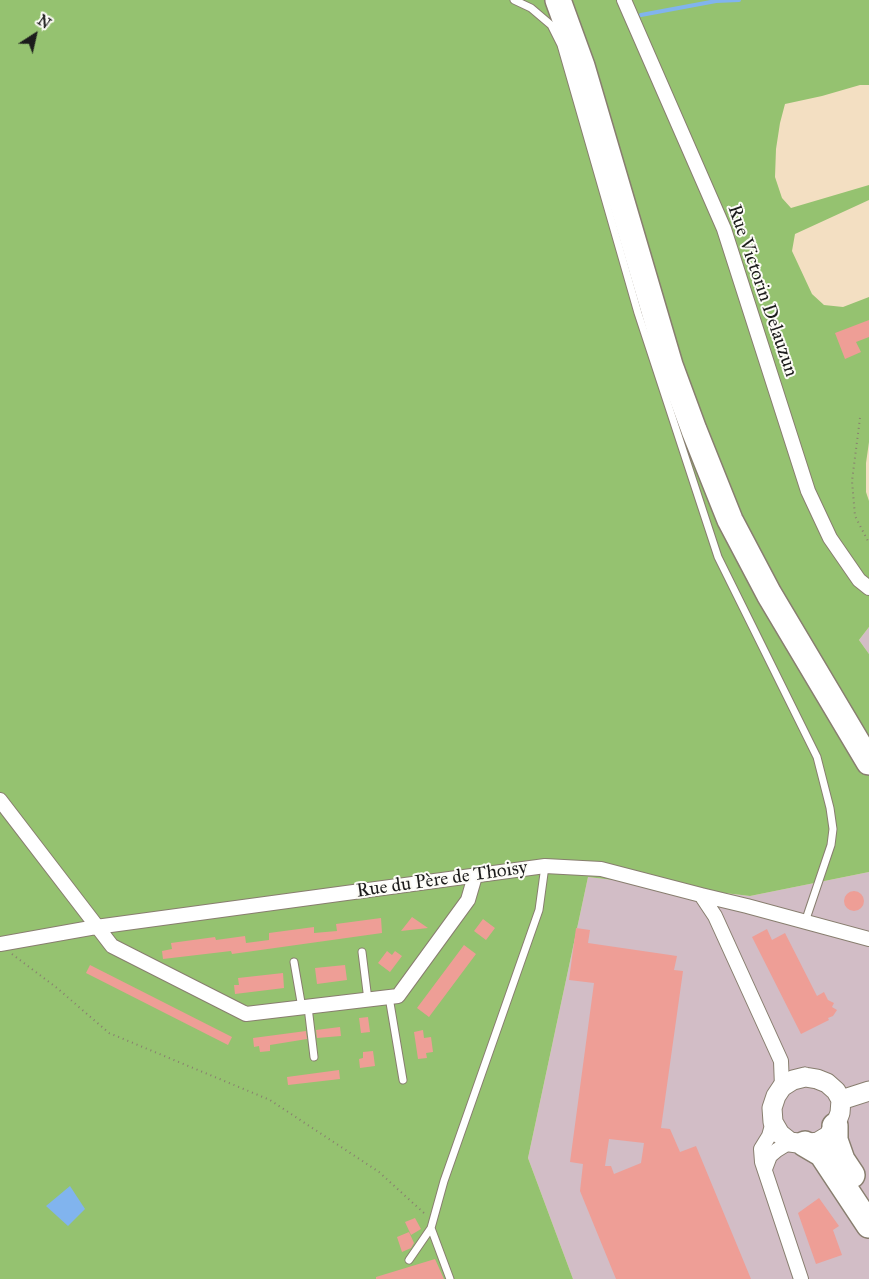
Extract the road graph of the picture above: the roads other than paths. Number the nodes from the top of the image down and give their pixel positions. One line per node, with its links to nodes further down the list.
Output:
1 (514, 0): 12 (lane)
2 (558, 0): 7 (highway)
3 (569, 0): 6 (highway)
4 (624, 0): 5 (street, Rue Victorin Delauzun)
5 (869, 588)
6 (869, 739)
7 (869, 762)
8 (0, 800): 13 (street)
9 (545, 866): 10 (street, Rue du Père de Thoisy); 11 (street, Rue du Père de Thoisy); 33 (lane)
10 (475, 876): 13 (street, Rue du Père de Thoisy); 18 (street)
11 (701, 895): 12 (street, Rue du Père de Thoisy); 22 (street)
12 (806, 922): 14 (street, Rue du Père de Thoisy)
13 (96, 927): 15 (street, Rue du Père de Thoisy); 20 (street)
14 (869, 939)
15 (4, 947)
16 (362, 952): 19 (lane)
17 (294, 962): 20 (lane)
18 (389, 997): 19 (street); 24 (lane)
19 (368, 1000): 20 (street)
20 (305, 1008): 21 (lane)
21 (314, 1057)
22 (781, 1060): 23 (street); 25 (street)
23 (805, 1077): 25 (main road); 27 (main road)
24 (403, 1080)
25 (782, 1087): 28 (main road)
26 (869, 1091): 27 (main road)
27 (841, 1100): 29 (main road)
28 (773, 1122): 30 (main road); 31 (street)
29 (835, 1126): 30 (main road); 32 (highway)
30 (798, 1143): 31 (street); 34 (highway)
31 (765, 1169): 37 (street)
32 (869, 1203)
33 (432, 1225): 35 (lane); 36 (lane)
34 (869, 1225)
35 (410, 1260)
36 (450, 1279)
37 (801, 1279)

